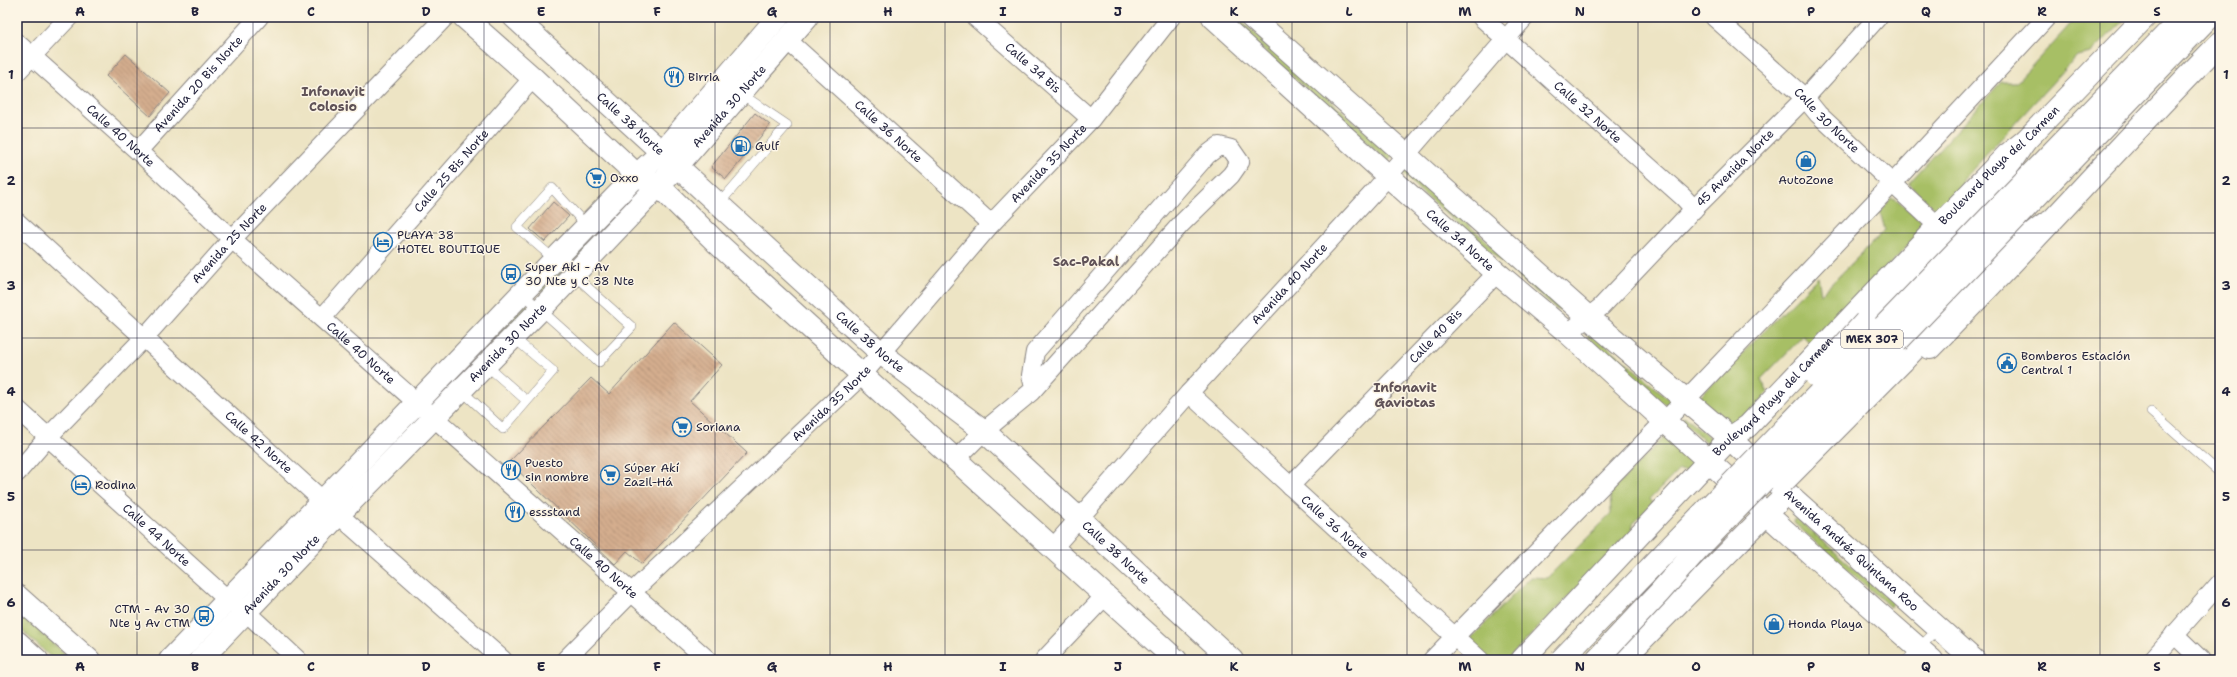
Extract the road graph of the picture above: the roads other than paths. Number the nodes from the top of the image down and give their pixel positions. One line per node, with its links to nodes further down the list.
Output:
1 (69, 17): 24 (street)
2 (259, 17): 31 (street, Avenida 20 Bis Norte)
3 (445, 17): 45 (street, Avenida 25 Norte)
4 (464, 17): 26 (main road)
5 (514, 17): 33 (main road, Calle 38 Norte)
6 (778, 17): 33 (main road, Avenida 30 Norte)
7 (807, 17): 20 (main road, Avenida 30 Norte)
8 (975, 17): 29 (street, Calle 34 Bis)
9 (1171, 17): 29 (street, Avenida 35 Norte)
10 (1213, 17): 35 (main road, Calle 34 Norte)
11 (1251, 17): 32 (main road)
12 (1481, 17): 21 (street, Calle 32 Norte)
13 (1525, 17): 21 (street, Avenida 40 Norte)
14 (1714, 17): 28 (street, Calle 30 Norte)
15 (1878, 17): 28 (street, 45 Avenida Norte)
16 (2047, 17): 36 (street)
17 (2145, 17): 30 (main road, Boulevard Playa del Carmen)
18 (2183, 17): 83 (main road, MEX 307, bridge)
19 (2209, 17): 86 (main road, MEX 307, bridge)
20 (786, 39): 27 (main road, Avenida 30 Norte); 41 (street, Calle 36 Norte)
21 (1505, 39): 32 (street, Avenida 40 Norte); 39 (street, Calle 32 Norte)
22 (17, 43): 24 (street, Calle 40 Norte)
23 (2220, 43): 42 (main road)
24 (32, 57): 25 (street); 31 (street, Calle 40 Norte)
25 (17, 72)
26 (533, 78): 34 (main road); 52 (street, Calle 25 Bis Norte)
27 (740, 93): 33 (main road, Avenida 30 Norte); 38 (lane)
28 (1805, 98): 36 (street, Calle 30 Norte); 39 (street, 45 Avenida Norte)
29 (1091, 119): 41 (street, Avenida 35 Norte)
30 (2025, 140): 43 (main road, Boulevard Playa del Carmen); 83 (main road, bridge)
31 (138, 151): 45 (street, Calle 40 Norte)
32 (1406, 155): 35 (street, Avenida 40 Norte); 51 (main road)
33 (670, 159): 34 (main road, Avenida 30 Norte); 37 (main road, Avenida 30 Norte); 38 (main road, Calle 38 Norte)
34 (637, 175): 37 (main road); 44 (main road, Avenida 30 Norte)
35 (1388, 176): 47 (main road, Calle 34 Norte); 61 (street, Avenida 40 Norte)
36 (1892, 184): 43 (street, Calle 30 Norte); 62 (street)
37 (658, 185): 48 (main road, Avenida 30 Norte); 58 (main road)
38 (718, 205): 56 (main road, Calle 38 Norte)
39 (1694, 209): 51 (street, 45 Avenida Norte)
40 (17, 222): 54 (street, Calle 42 Norte)
41 (991, 224): 56 (street, Avenida 35 Norte)
42 (2047, 224): 77 (main road); 86 (main road, bridge)
43 (1938, 226): 71 (main road, Boulevard Playa del Carmen)
44 (587, 227): 46 (main road, Avenida 30 Norte); 46 (lane)
45 (232, 239): 52 (street, Calle 40 Norte); 54 (street, Avenida 25 Norte)
46 (554, 260): 49 (main road, Avenida 30 Norte)
47 (1497, 273): 53 (main road, Calle 34 Norte); 76 (street, Calle 40 Bis)
48 (574, 275): 50 (main road, Avenida 30 Norte); 50 (lane)
49 (522, 293): 50 (lane); 64 (main road, Avenida 30 Norte)
50 (542, 309): 55 (main road, Avenida 30 Norte)
51 (1588, 317): 53 (street, 45 Avenida Norte); 62 (main road)
52 (322, 318): 64 (street, Calle 40 Norte)
53 (1568, 333): 68 (main road, Calle 34 Norte)
54 (144, 338): 70 (street, Avenida 25 Norte); 78 (street, Calle 42 Norte)
55 (514, 338): 57 (main road, Avenida 30 Norte); 63 (lane)
56 (882, 354): 58 (street, Avenida 35 Norte); 69 (main road, Calle 38 Norte)
57 (486, 366): 60 (main road, Avenida 30 Norte); 63 (lane)
58 (862, 375): 73 (main road); 85 (street, Avenida 35 Norte)
59 (1034, 387): 59 (street); 69 (street)
60 (461, 390): 63 (lane); 67 (main road, Avenida 30 Norte)
61 (1189, 393): 76 (street, Calle 36 Norte); 81 (street, Avenida 40 Norte)
62 (1686, 399): 68 (street); 71 (main road)
63 (527, 401)
64 (417, 402): 67 (street, Calle 40 Norte); 78 (main road, Avenida 30 Norte)
65 (17, 409): 70 (street, Calle 44 Norte)
66 (2151, 412): 74 (lane)
67 (435, 419): 79 (main road, Avenida 30 Norte); 85 (street, Calle 40 Norte)
68 (1665, 420): 72 (main road, Calle 34 Norte); 93 (street)
69 (984, 431): 73 (street); 81 (main road, Calle 38 Norte)
70 (48, 437): 75 (street, Avenida 25 Norte); 89 (street, Calle 44 Norte)
71 (1730, 438): 72 (main road, Boulevard Playa del Carmen); 77 (main road, Avenida Andrés Quintana Roo)
72 (1709, 460): 80 (main road); 109 (main road, Boulevard Playa del Carmen)
73 (954, 461): 82 (main road)
74 (2220, 472)
75 (17, 473)
76 (1290, 486): 93 (street, Calle 36 Norte)
77 (1787, 493): 80 (main road); 91 (main road, Avenida Andrés Quintana Roo)
78 (322, 500): 79 (street, Calle 42 Norte); 89 (main road, Avenida 30 Norte)
79 (339, 514): 90 (main road, Avenida 30 Norte); 101 (street, Calle 42 Norte)
80 (1767, 514): 95 (main road); 112 (main road)
81 (1079, 518): 82 (street, Avenida 40 Norte); 106 (main road, Calle 38 Norte)
82 (1052, 549): 88 (main road)
83 (1649, 567): 110 (main road, MEX 307, bridge)
84 (2220, 583): 92 (street)
85 (632, 592): 102 (street, Avenida 35 Norte); 103 (street, Calle 40 Norte)
86 (1660, 593): 111 (main road, MEX 307, bridge)
87 (17, 596): 97 (main road)
88 (1104, 597): 104 (street); 105 (main road)
89 (227, 599): 90 (street, Calle 44 Norte); 98 (main road, Avenida 30 Norte)
90 (245, 611): 99 (main road, Avenida 30 Norte); 100 (street, Calle 44 Norte)
91 (1938, 629): 95 (lane); 113 (main road, Avenida Andrés Quintana Roo)
92 (2174, 634): 114 (street); 115 (street)
93 (1454, 636): 107 (street); 108 (street, Calle 36 Norte)
94 (17, 642): 96 (main road)
95 (1919, 656)
96 (36, 660)
97 (89, 660)
98 (170, 660)
99 (200, 660)
100 (298, 660)
101 (503, 660)
102 (565, 660)
103 (708, 660)
104 (1044, 660)
105 (1176, 660)
106 (1232, 660)
107 (1432, 660)
108 (1480, 660)
109 (1522, 660)
110 (1561, 660)
111 (1596, 660)
112 (1622, 660)
113 (1974, 660)
114 (2152, 660)
115 (2201, 660)

